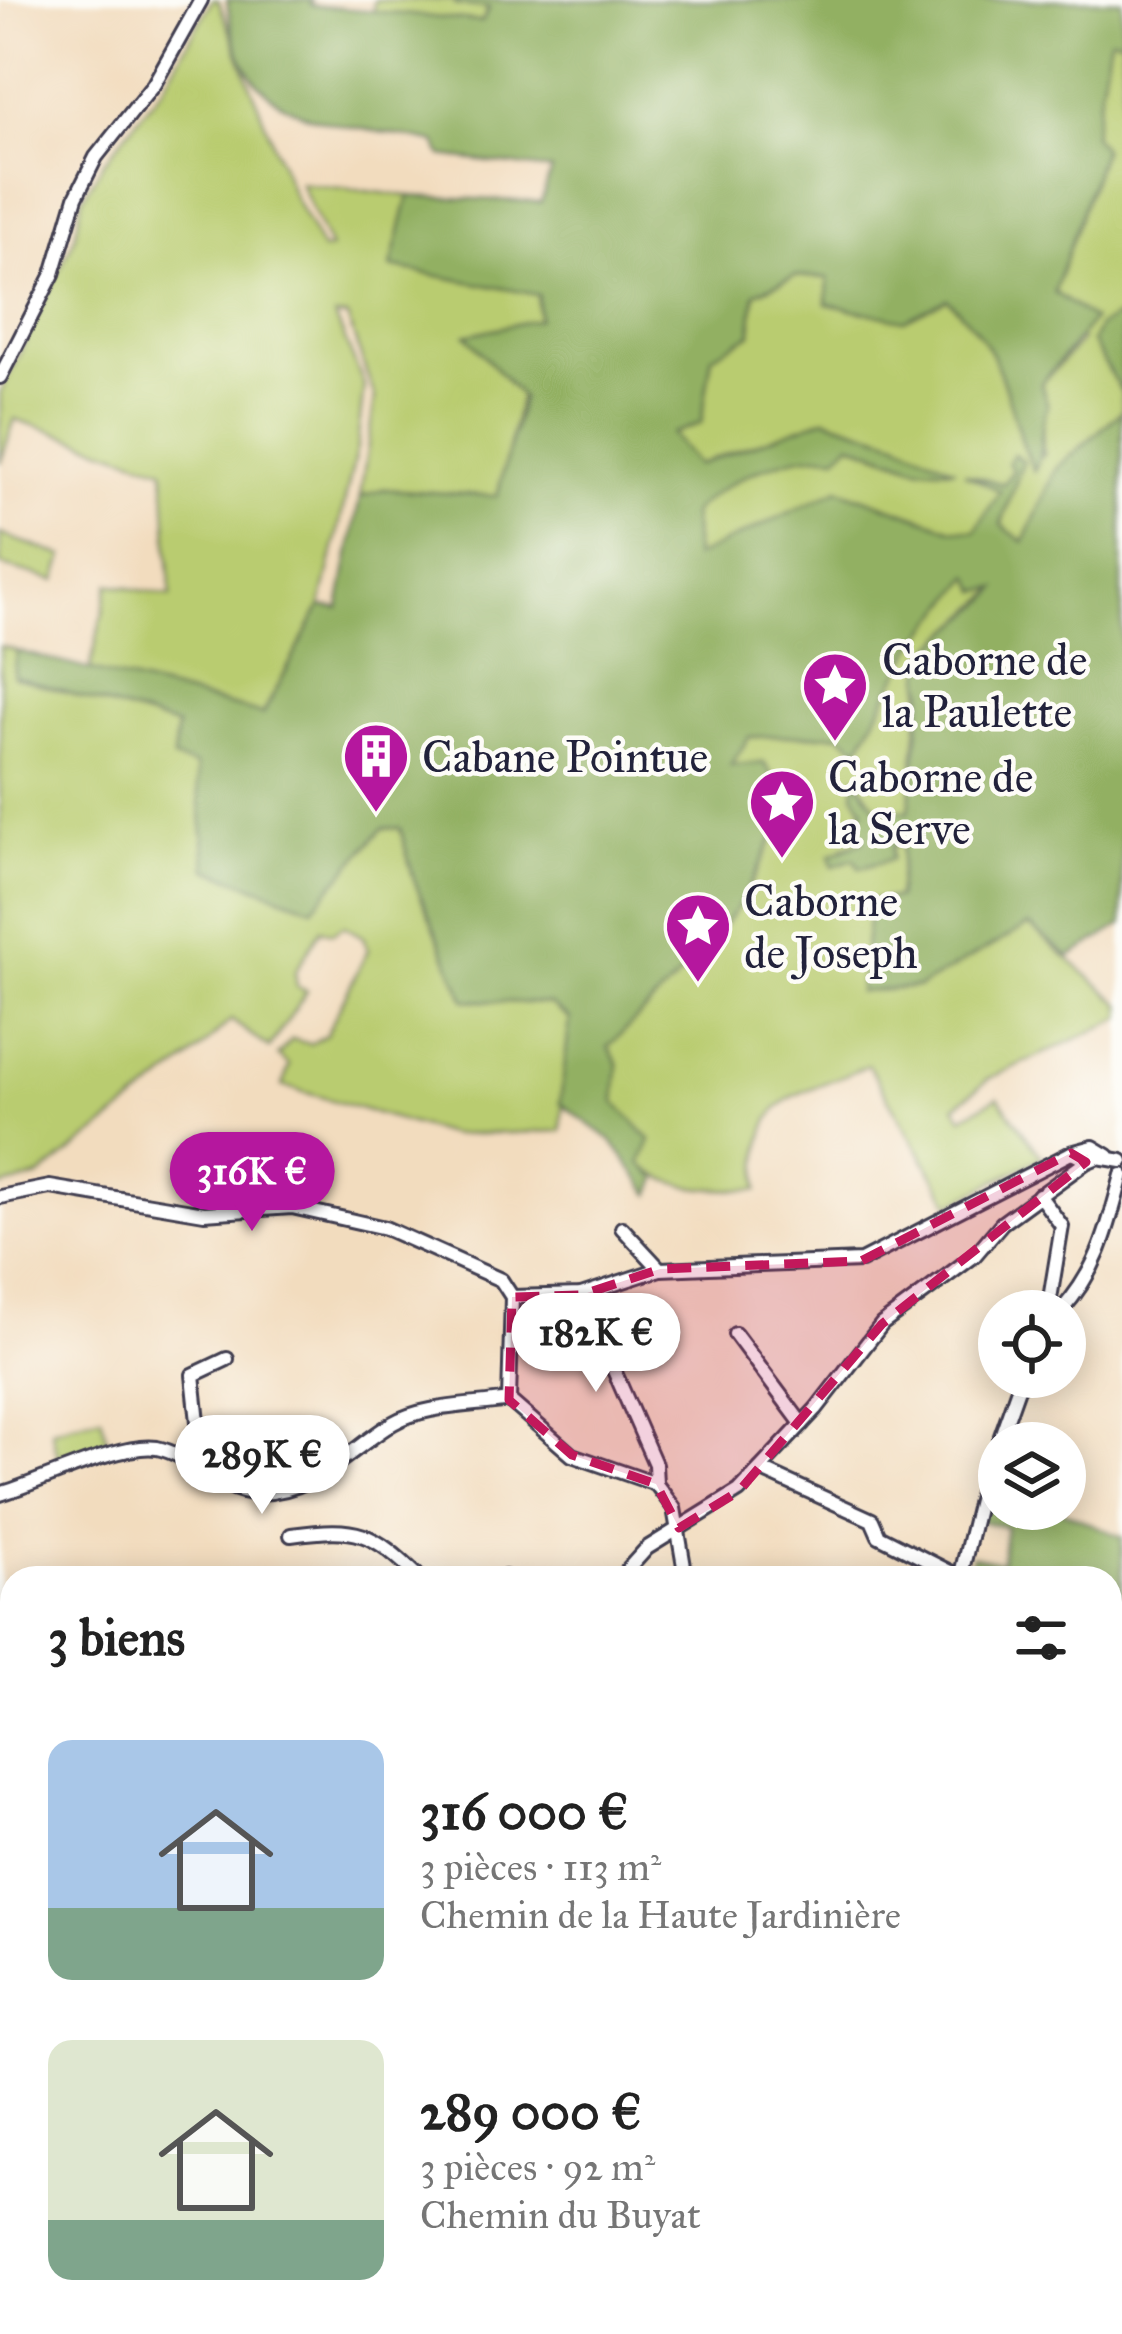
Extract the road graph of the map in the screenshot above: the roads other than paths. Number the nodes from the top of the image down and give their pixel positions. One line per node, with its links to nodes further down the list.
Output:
1 (201, 0): 2 (street)
2 (0, 376)
3 (1071, 1153): 4 (street); 5 (street); 10 (street)
4 (1115, 1159): 5 (street)
5 (1086, 1162): 7 (street)
6 (1122, 1174): 12 (street)
7 (1040, 1195): 11 (street); 19 (street)
8 (0, 1197): 14 (street)
9 (622, 1228): 10 (street)
10 (660, 1269): 13 (street)
11 (1051, 1290)
12 (1077, 1290)
13 (581, 1295): 14 (street); 22 (street)
14 (512, 1297): 18 (street)
15 (735, 1334): 19 (street)
16 (226, 1359): 20 (street)
17 (1015, 1398): 30 (street)
18 (509, 1400): 20 (street); 22 (street)
19 (802, 1424): 21 (street)
20 (203, 1469): 23 (street)
21 (760, 1469): 24 (street); 29 (street)
22 (656, 1484): 24 (street)
23 (0, 1494)
24 (679, 1528): 27 (street); 28 (street)
25 (291, 1535): 26 (street)
26 (406, 1566)
27 (631, 1566)
28 (684, 1566)
29 (939, 1566)
30 (959, 1566)

